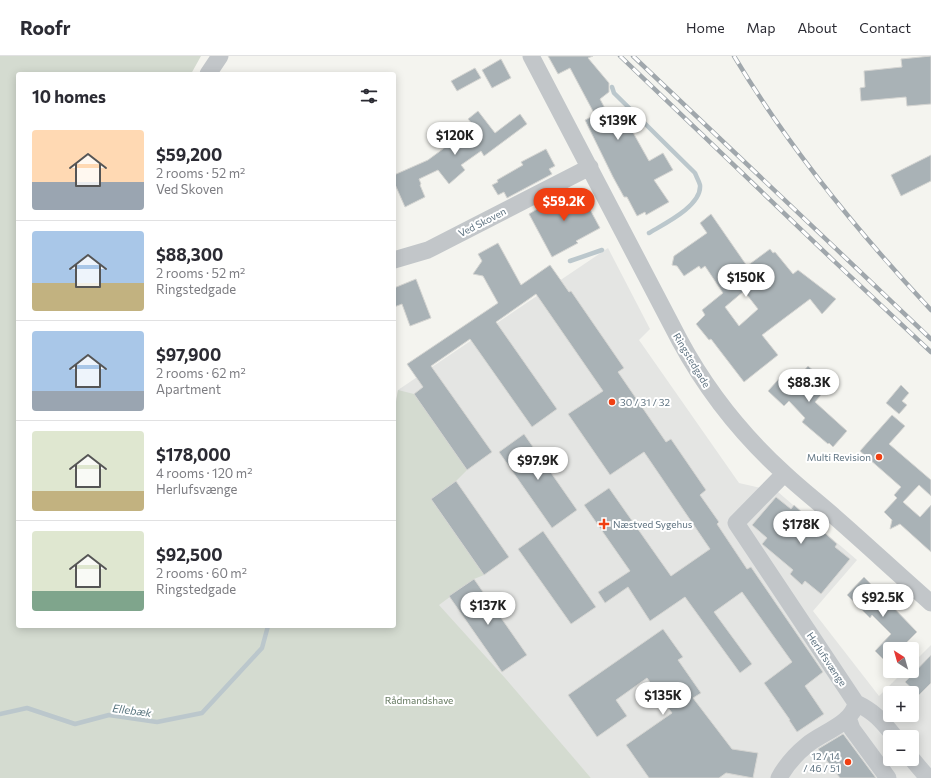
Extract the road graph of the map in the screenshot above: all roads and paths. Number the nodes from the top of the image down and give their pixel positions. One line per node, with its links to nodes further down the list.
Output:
1 (220, 56): 3 (street)
2 (531, 56): 4 (street, Ringstedgade)
3 (209, 72)
4 (590, 167): 5 (street, Ved Skoven); 6 (street, Ringstedgade)
5 (396, 259)
6 (784, 474): 7 (street, Ringstedgade); 8 (street, Herlufsvænge)
7 (931, 603)
8 (856, 703): 9 (street); 10 (street)
9 (848, 718): 12 (street); 13 (street)
10 (889, 730)
11 (918, 766): 14 (street)
12 (779, 778)
13 (888, 778)
14 (928, 778)

